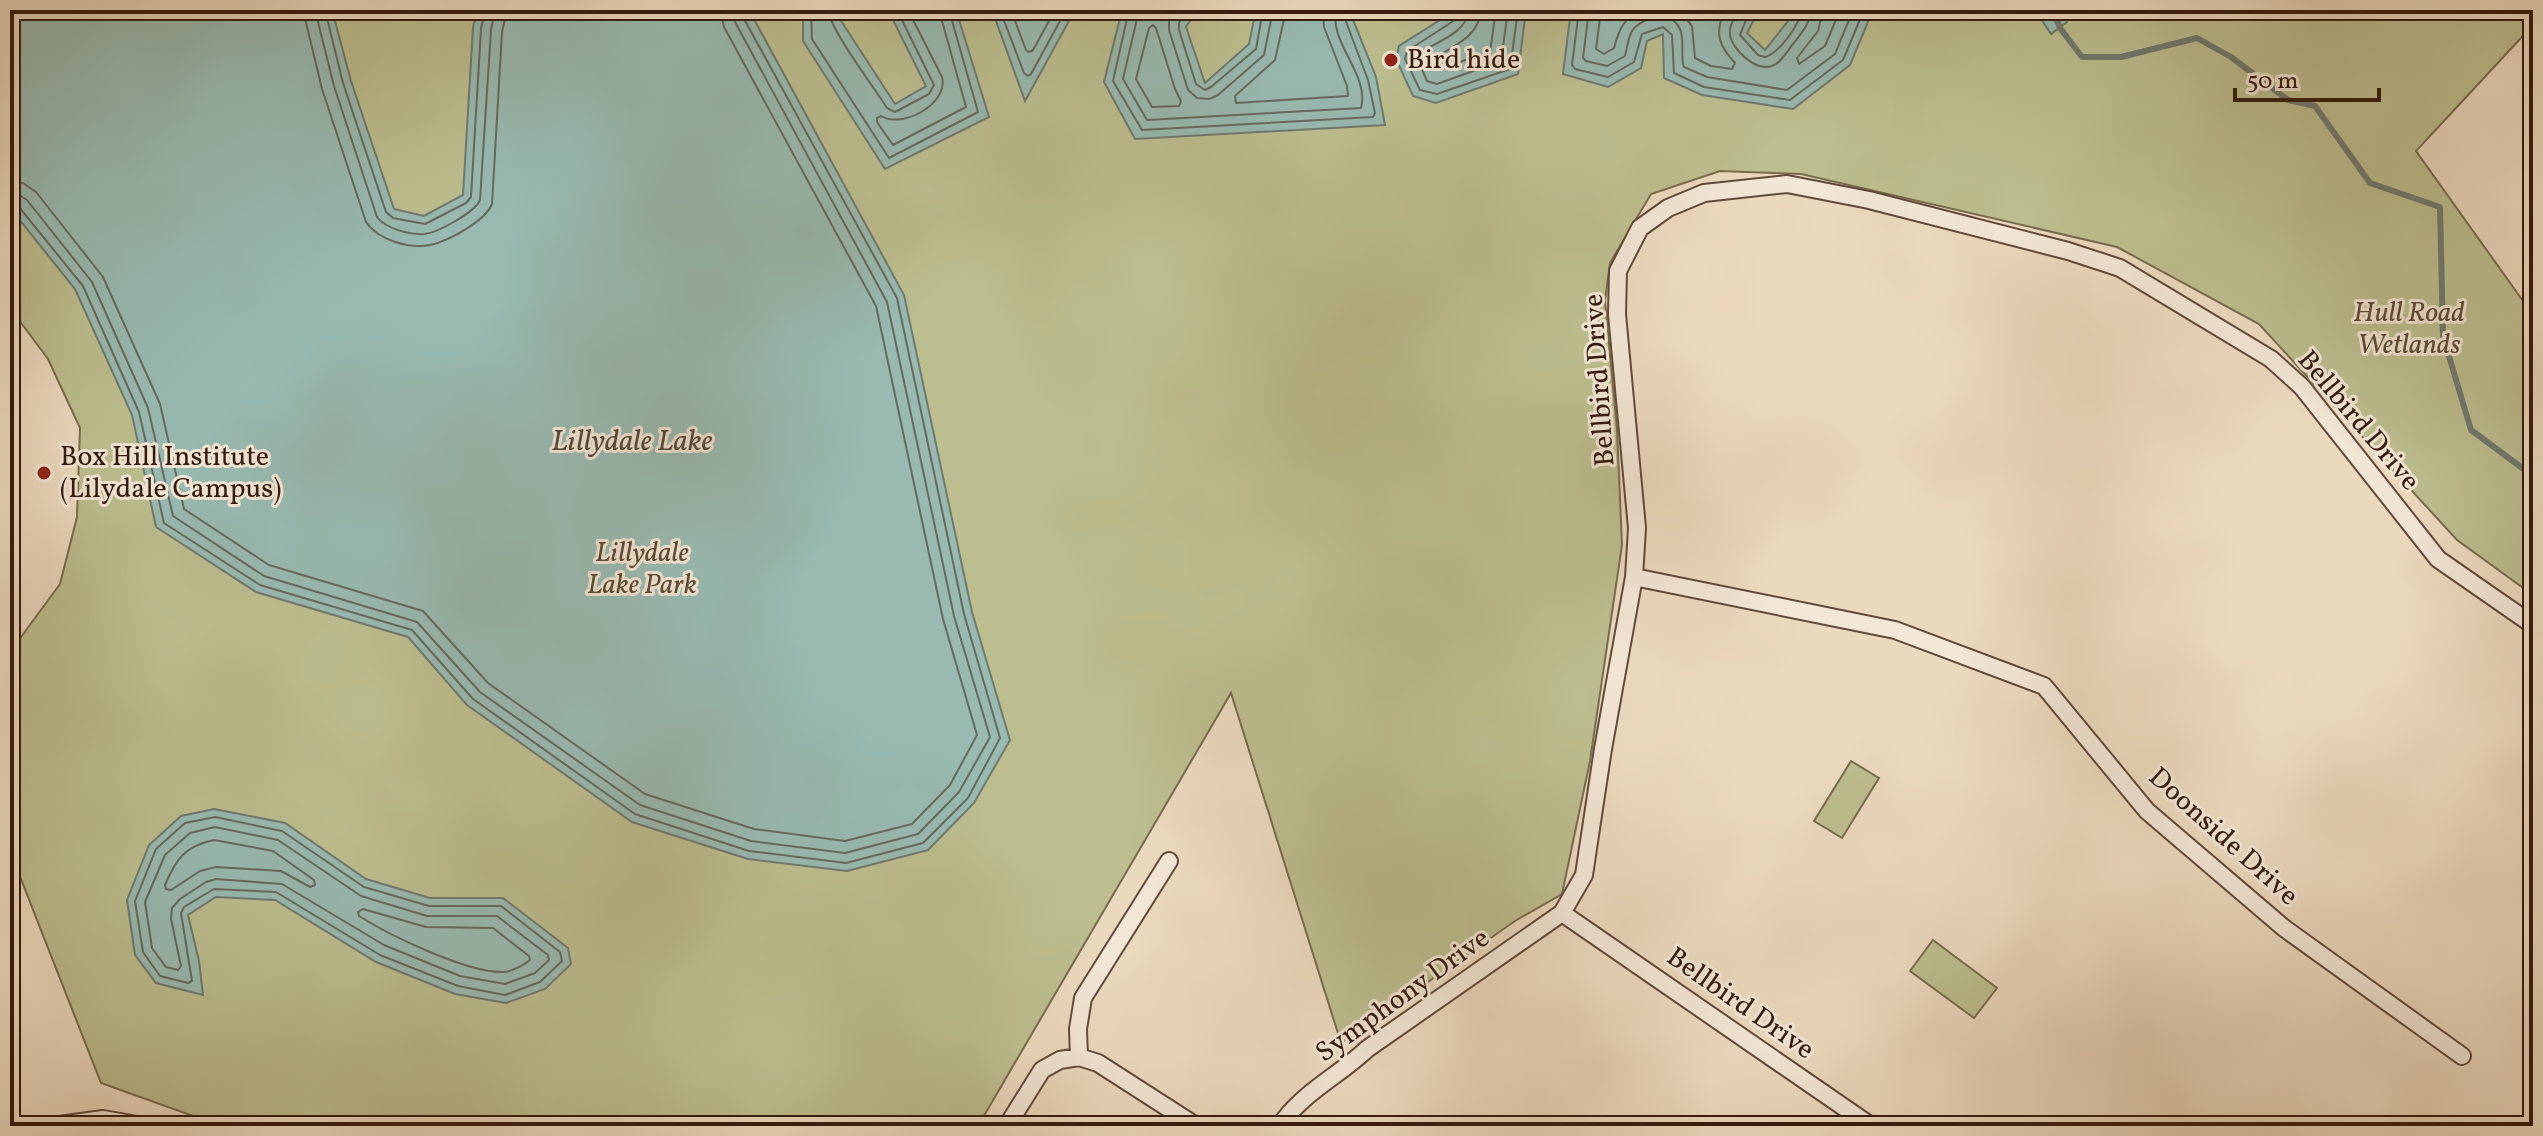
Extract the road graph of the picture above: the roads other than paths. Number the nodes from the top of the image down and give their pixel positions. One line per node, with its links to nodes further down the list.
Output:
1 (1634, 577): 2 (street, Bellbird Drive); 4 (street, Bellbird Drive); 5 (street, Doonside Drive)
2 (2533, 625)
3 (1169, 861): 6 (street)
4 (1562, 913): 11 (street, Symphony Drive); 12 (street, Bellbird Drive)
5 (2462, 1056)
6 (1079, 1057): 9 (street); 10 (street)
7 (52, 1126): 8 (street)
8 (143, 1126)
9 (1007, 1126)
10 (1196, 1126)
11 (1280, 1126)
12 (1871, 1126)

